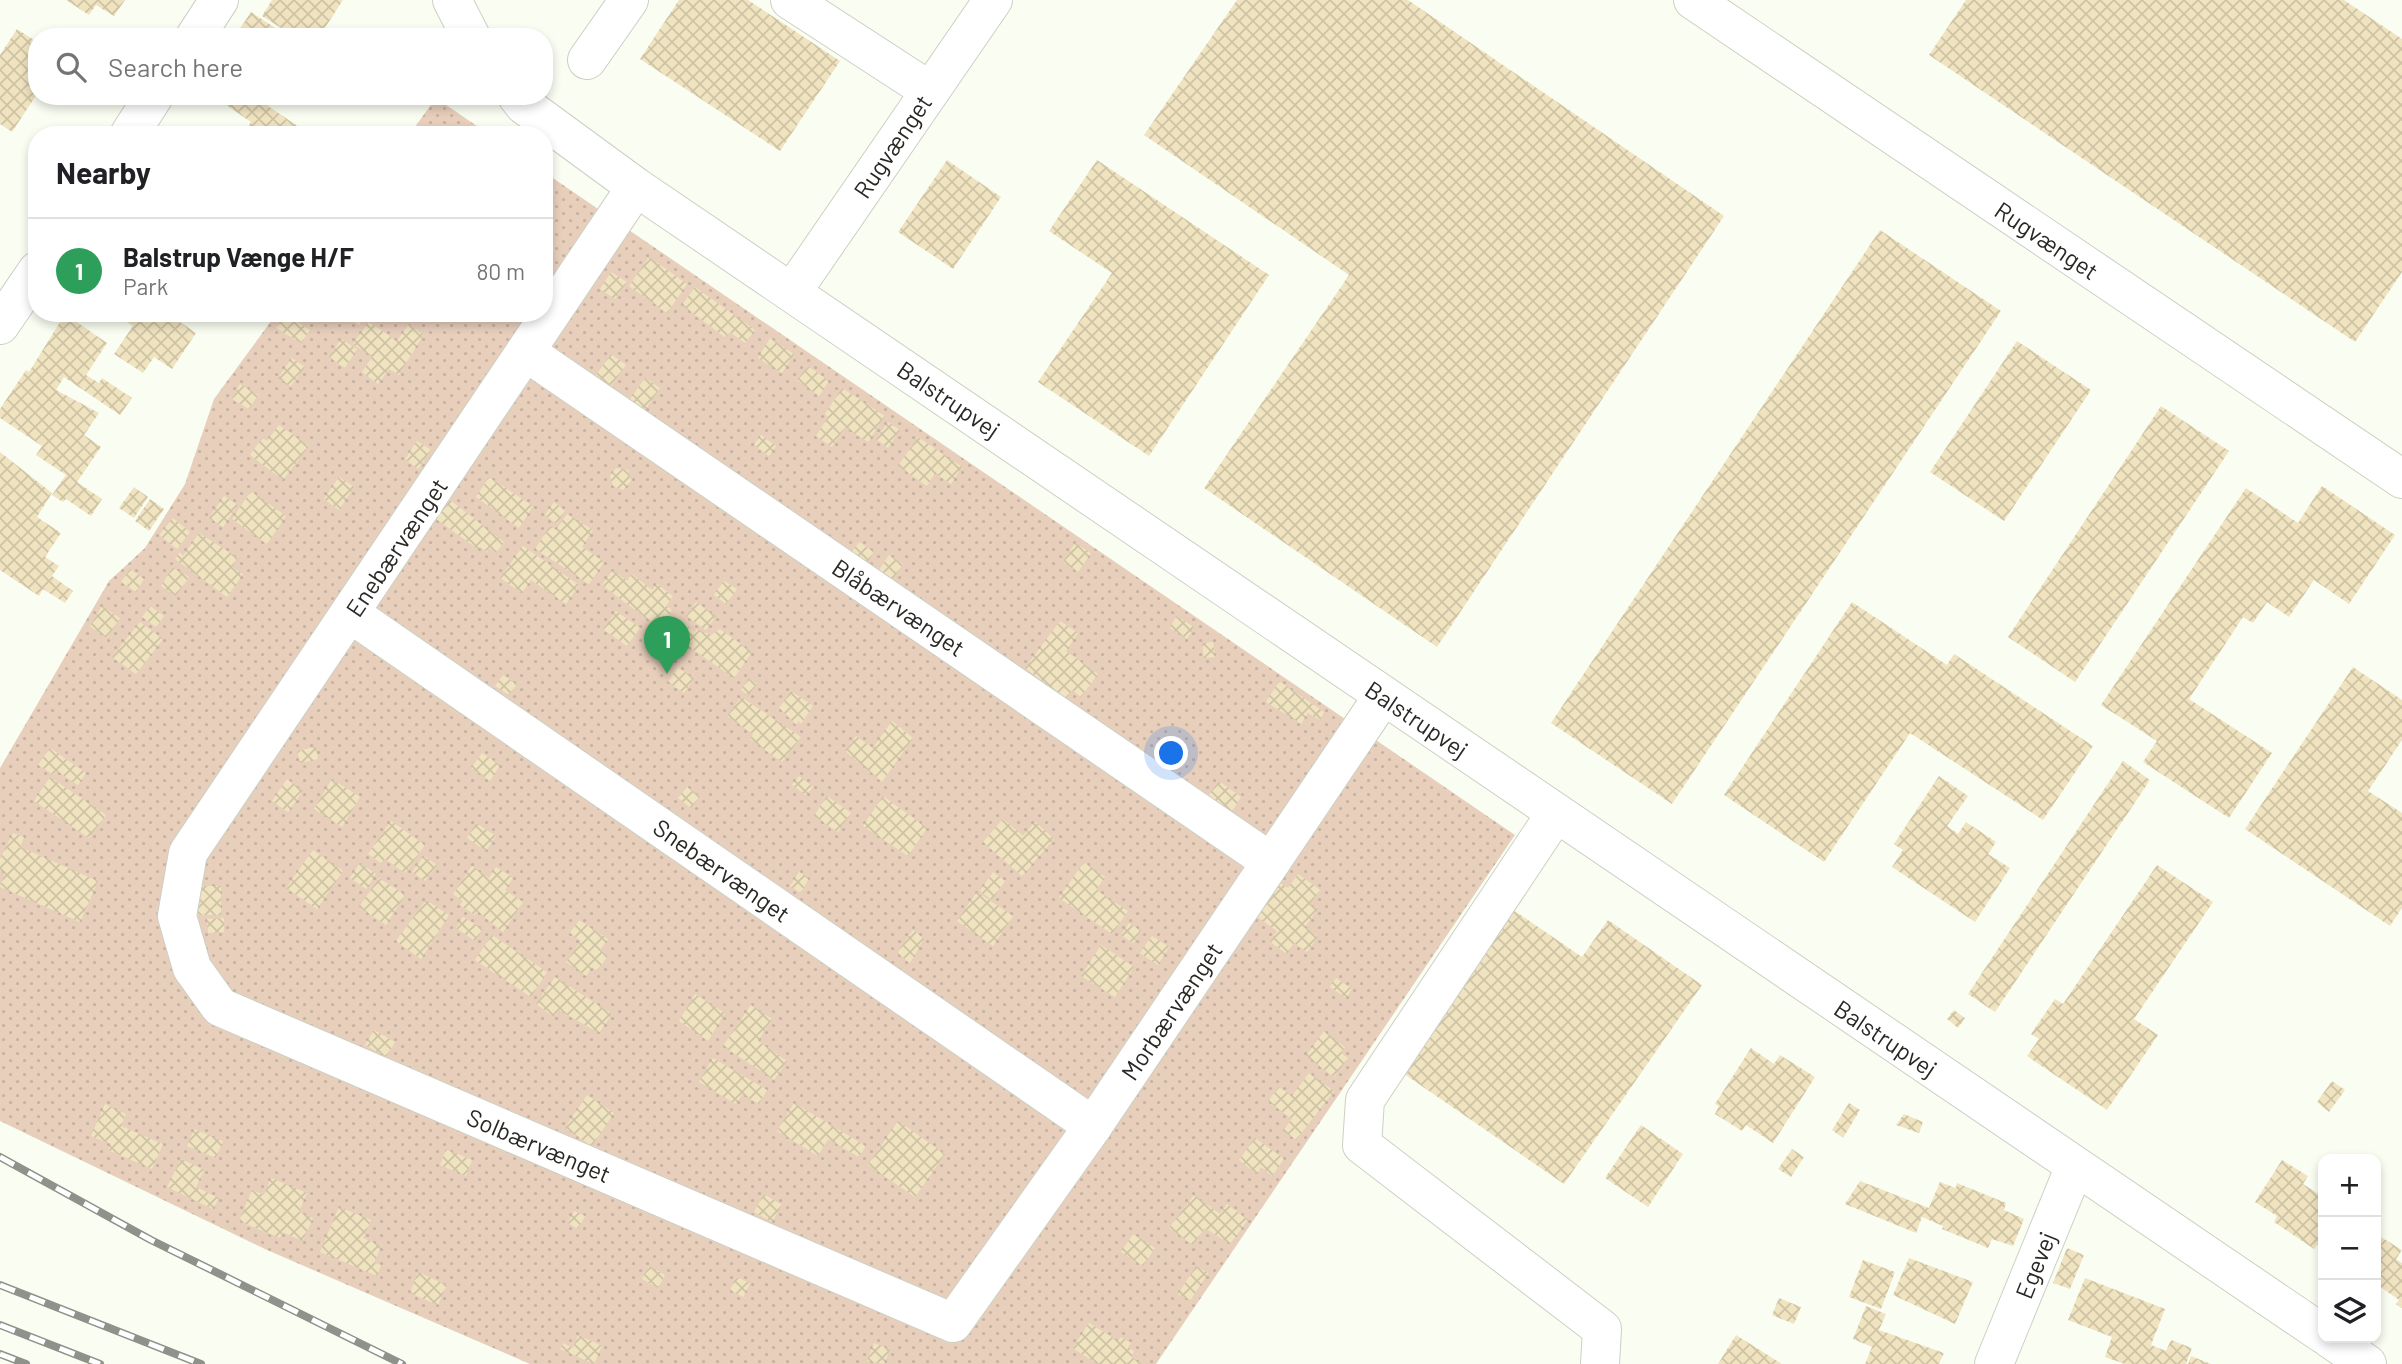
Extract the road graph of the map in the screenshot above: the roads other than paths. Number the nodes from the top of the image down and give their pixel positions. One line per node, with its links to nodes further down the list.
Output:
1 (219, 0): 8 (street)
2 (452, 0): 9 (street)
3 (629, 0): 10 (street)
4 (790, 0): 7 (street)
5 (993, 0): 11 (street, Rugvænget)
6 (1693, 0): 24 (street, Rugvænget)
7 (836, 12): 11 (street)
8 (201, 28)
9 (466, 28)
10 (587, 60)
11 (930, 91): 19 (street, Rugvænget)
12 (149, 105): 14 (street)
13 (524, 105): 15 (street, Balstrupvej)
14 (134, 126)
15 (553, 126)
16 (553, 126): 17 (street, Balstrupvej)
17 (636, 187): 19 (street, Balstrupvej); 20 (street, Enebærvænget)
18 (28, 284): 22 (street)
19 (792, 292): 26 (street, Balstrupvej)
20 (553, 313)
21 (547, 322): 23 (street, Enebærvænget)
22 (0, 326)
23 (527, 352): 25 (street, Enebærvænget); 28 (street, Blåbærvænget)
24 (2402, 478)
25 (351, 614): 29 (street, Enebærvænget); 30 (street, Snebærvænget)
26 (1383, 696): 27 (street, Balstrupvej); 28 (street, Morbærvænget)
27 (1556, 813): 31 (street, Balstrupvej); 35 (street)
28 (1271, 862): 30 (street, Morbærvænget)
29 (177, 916): 32 (street, Solbærvænget)
30 (1093, 1126): 32 (street, Morbærvænget)
31 (2075, 1166): 33 (street, Balstrupvej); 36 (street, Egevej)
32 (953, 1323)
33 (2318, 1331)
34 (2336, 1343): 37 (street)
35 (1600, 1364)
36 (1994, 1364)
37 (2367, 1364)

